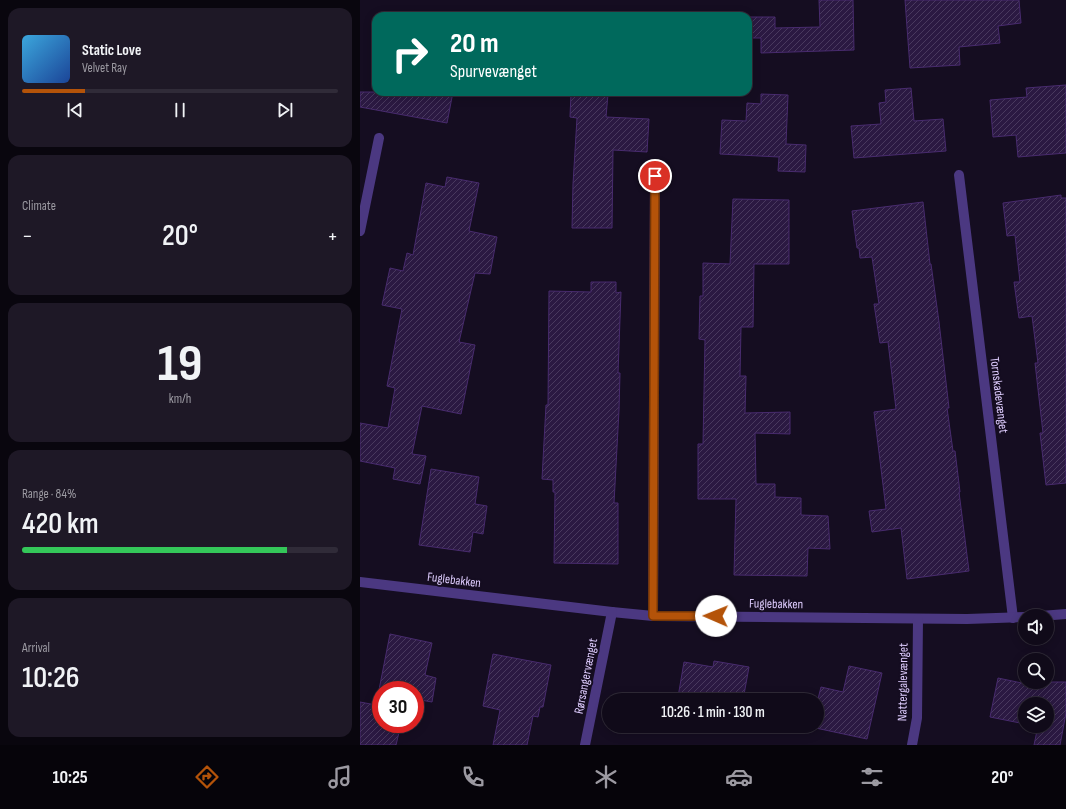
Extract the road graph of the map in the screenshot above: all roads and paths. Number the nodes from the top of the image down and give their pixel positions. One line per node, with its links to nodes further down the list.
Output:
1 (379, 138): 4 (street)
2 (959, 174): 10 (street, Tornskadevænget)
3 (655, 176): 9 (street)
4 (360, 230)
5 (360, 582): 6 (street, Fuglebakken)
6 (612, 612): 9 (street, Fuglebakken); 13 (street, Rørsangervænget)
7 (1066, 614): 8 (street)
8 (1054, 615)
9 (653, 616): 12 (street, Fuglebakken)
10 (1014, 618): 11 (street, Fuglebakken); 12 (street, Fuglebakken)
11 (1018, 618)
12 (918, 619): 14 (street, Nattergalevænget)
13 (585, 745)
14 (912, 745)

